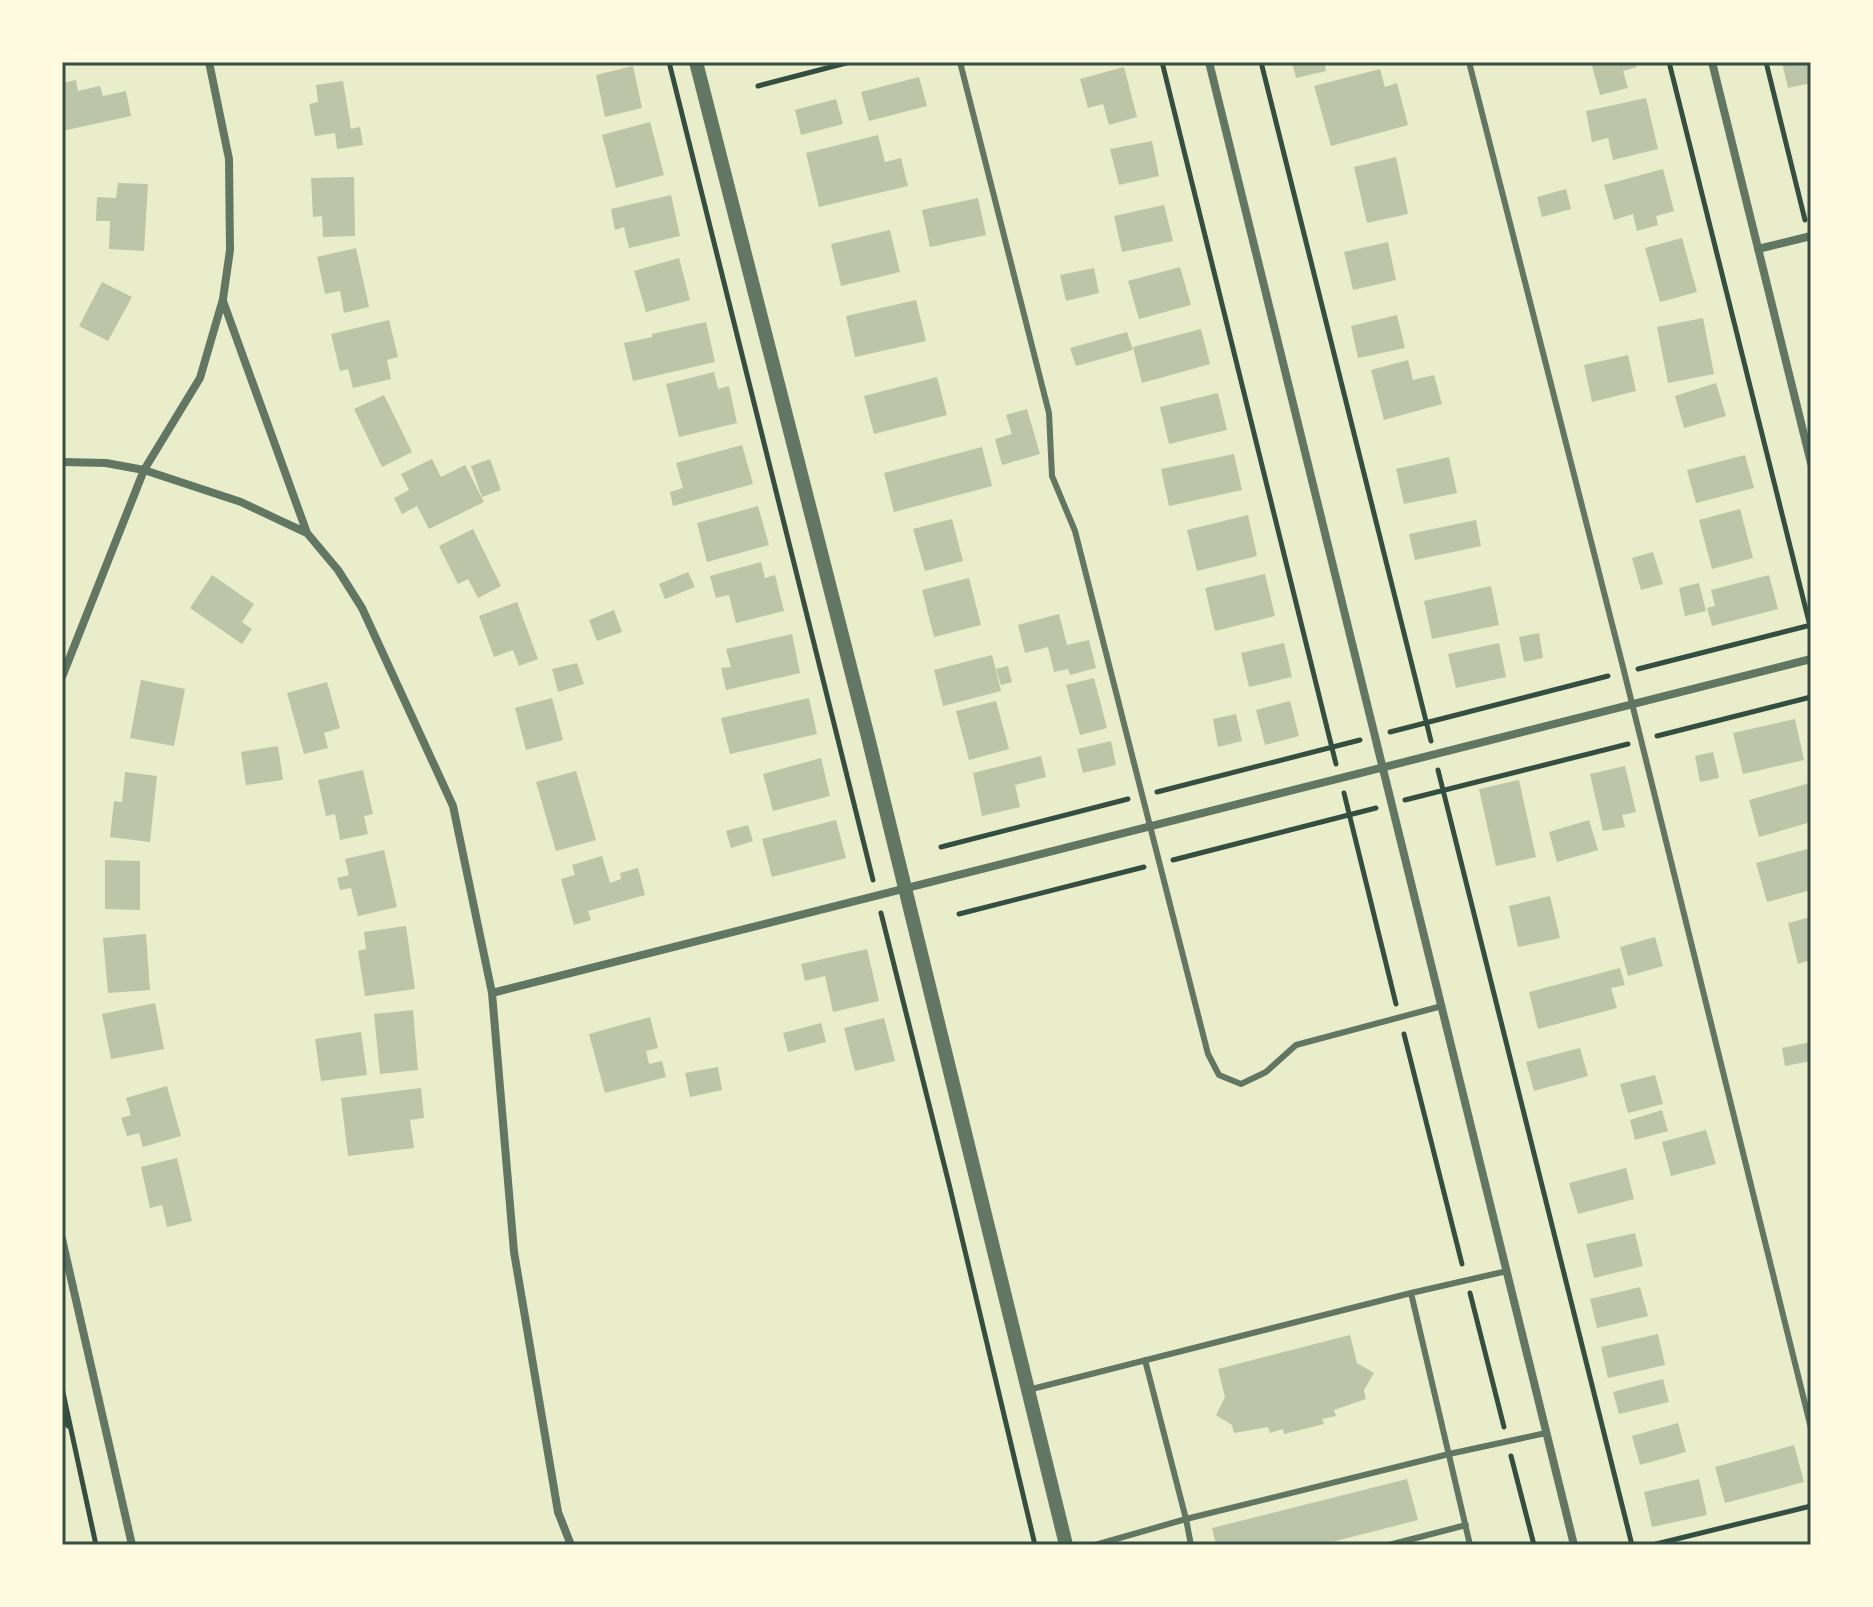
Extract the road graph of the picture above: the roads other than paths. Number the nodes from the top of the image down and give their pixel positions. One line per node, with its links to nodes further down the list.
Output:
1 (209, 62): 9 (street)
2 (696, 62): 19 (street)
3 (960, 62): 18 (lane)
4 (1209, 62): 17 (street)
5 (1469, 62): 16 (lane)
6 (1712, 62): 8 (street)
7 (1810, 236): 8 (street)
8 (1758, 249): 11 (street)
9 (223, 299): 12 (street); 13 (street)
10 (62, 462): 12 (street)
11 (1811, 463)
12 (144, 470): 13 (street); 15 (street)
13 (307, 533): 20 (street)
14 (1811, 659): 16 (street)
15 (62, 677)
16 (1632, 704): 17 (street); 27 (lane)
17 (1383, 767): 18 (street); 21 (street)
18 (1151, 825): 19 (street); 21 (lane)
19 (905, 887): 20 (street); 26 (street)
20 (492, 993): 33 (street)
21 (1442, 1006): 23 (street)
22 (62, 1239): 32 (street)
23 (1507, 1271): 24 (lane); 28 (street)
24 (1411, 1293): 25 (lane); 29 (lane)
25 (1145, 1360): 26 (lane); 30 (lane)
26 (1028, 1390): 34 (street)
27 (1811, 1428)
28 (1546, 1433): 29 (lane); 39 (street)
29 (1449, 1454): 30 (lane); 31 (lane)
30 (1186, 1519): 35 (lane); 36 (lane)
31 (1466, 1525): 37 (lane); 38 (lane)
32 (132, 1545)
33 (571, 1545)
34 (1066, 1545)
35 (1095, 1545)
36 (1191, 1545)
37 (1389, 1545)
38 (1470, 1545)
39 (1574, 1545)

